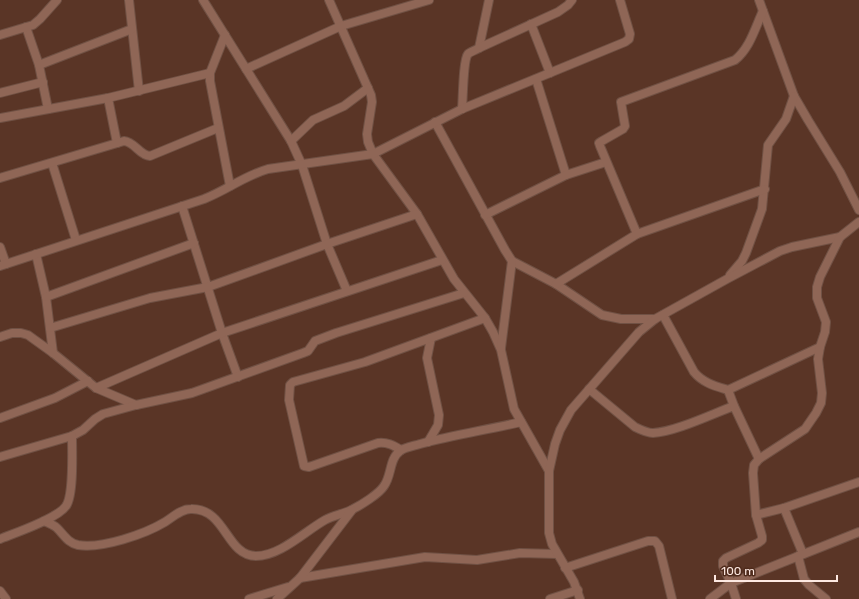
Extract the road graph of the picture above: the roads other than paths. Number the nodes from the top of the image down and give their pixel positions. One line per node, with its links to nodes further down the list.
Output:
1 (57, 0): 13 (street)
2 (129, 0): 14 (street)
3 (203, 0): 16 (street)
4 (329, 0): 12 (street)
5 (429, 0): 12 (street)
6 (489, 0): 17 (street)
7 (572, 0): 11 (street)
8 (620, 0): 21 (street)
9 (759, 0): 10 (street)
10 (763, 11): 27 (street); 37 (street)
11 (531, 24): 17 (street); 21 (street)
12 (340, 26): 19 (street); 24 (street)
13 (26, 27): 15 (street); 18 (street)
14 (132, 29): 18 (street); 25 (street)
15 (0, 35)
16 (225, 35): 19 (street); 20 (street)
17 (479, 48): 30 (street)
18 (39, 65): 23 (street)
19 (246, 69): 34 (street)
20 (210, 73): 25 (street); 33 (street)
21 (550, 73): 22 (street)
22 (536, 78): 30 (street); 40 (street)
23 (43, 82): 26 (street); 29 (street)
24 (368, 88): 34 (street); 36 (street)
25 (139, 91): 28 (street)
26 (0, 93)
27 (794, 96): 43 (street); 45 (street)
28 (108, 98): 29 (street); 35 (street)
29 (48, 109): 31 (street)
30 (462, 109): 32 (street)
31 (0, 118)
32 (435, 122): 36 (street); 47 (street)
33 (218, 128): 35 (street); 42 (street)
34 (291, 141): 39 (street)
35 (117, 143): 38 (street)
36 (373, 154): 39 (street); 46 (street)
37 (606, 162): 40 (street); 49 (street)
38 (52, 163): 41 (street); 51 (street)
39 (302, 165): 42 (street); 53 (street)
40 (566, 176): 47 (street)
41 (0, 178)
42 (230, 186): 44 (street)
43 (765, 189): 49 (street); 59 (street)
44 (182, 206): 51 (street); 52 (street)
45 (859, 210)
46 (417, 214): 53 (street); 56 (street)
47 (485, 215): 57 (street)
48 (859, 222): 50 (street)
49 (637, 234): 60 (street)
50 (840, 237): 59 (street); 72 (street)
51 (76, 240): 55 (street)
52 (194, 243): 61 (street); 64 (street)
53 (327, 244): 61 (street); 62 (street)
54 (0, 247): 58 (street)
55 (36, 254): 58 (street); 64 (street)
56 (442, 260): 62 (street); 63 (street)
57 (512, 261): 60 (street); 73 (street)
58 (3, 265)
59 (727, 279): 65 (street)
60 (556, 284): 67 (street)
61 (208, 287): 68 (street); 69 (street)
62 (347, 291): 69 (street)
63 (464, 293): 66 (street); 75 (street)
64 (46, 297): 68 (street)
65 (663, 314): 67 (street); 79 (street)
66 (485, 318): 71 (street); 73 (street)
67 (655, 319): 78 (street)
68 (50, 328): 74 (street)
69 (222, 333): 75 (street); 77 (street)
70 (0, 337): 74 (street)
71 (430, 338): 85 (street); 86 (street)
72 (820, 347): 79 (street); 88 (street)
73 (501, 350): 83 (street)
74 (53, 353): 76 (street)
75 (238, 377): 80 (street)
76 (88, 381): 77 (street); 82 (street)
77 (96, 388): 80 (street)
78 (589, 389): 81 (street); 89 (street)
79 (728, 390): 81 (street)
80 (136, 405): 84 (street)
81 (734, 406): 88 (street)
82 (0, 418)
83 (521, 422): 85 (street); 89 (street)
84 (72, 436): 87 (street); 94 (street)
85 (428, 442): 86 (street)
86 (401, 450): 92 (street)
87 (0, 457)
88 (759, 459): 93 (street)
89 (549, 471): 97 (street)
90 (859, 482): 91 (street)
91 (784, 508): 93 (street); 98 (street)
92 (352, 510): 94 (street); 100 (street)
93 (756, 514): 101 (street)
94 (44, 522): 96 (street)
95 (859, 532): 98 (street)
96 (0, 540)
97 (557, 554): 99 (street); 100 (street)
98 (801, 555): 101 (street); 105 (street)
99 (565, 568): 103 (street); 111 (street)
100 (300, 578): 102 (street)
101 (731, 583): 112 (street); 113 (street)
102 (291, 586): 107 (street); 108 (street)
103 (578, 590): 109 (street); 110 (street)
104 (0, 591): 106 (street)
105 (824, 598)
106 (6, 599)
107 (249, 599)
108 (276, 599)
109 (550, 599)
110 (580, 599)
111 (672, 599)
112 (710, 599)
113 (736, 599)

